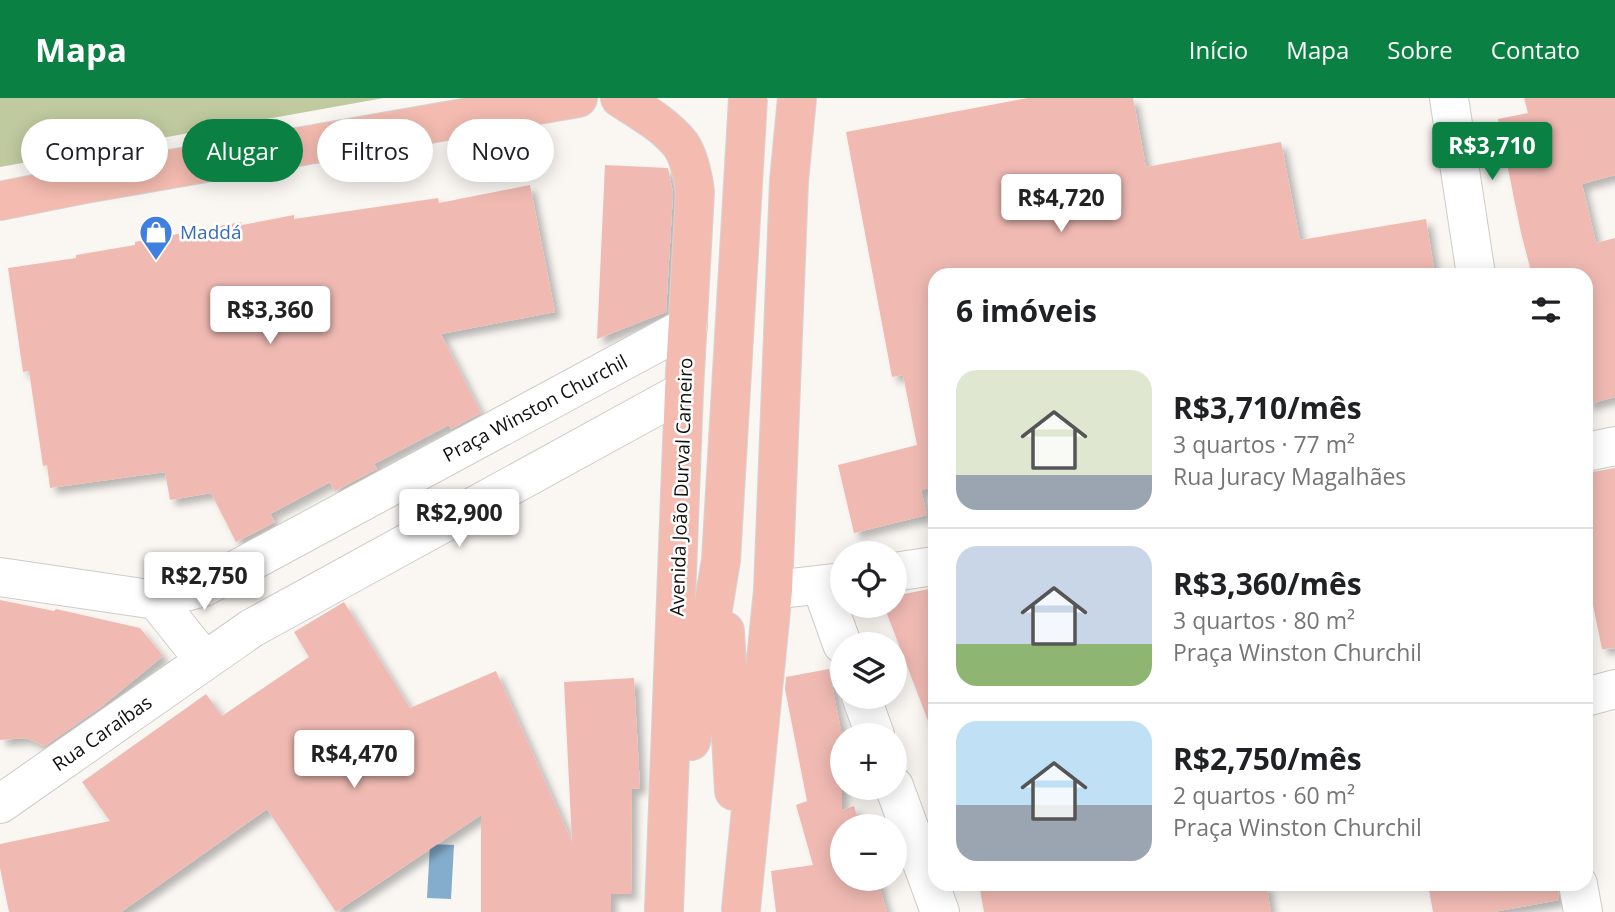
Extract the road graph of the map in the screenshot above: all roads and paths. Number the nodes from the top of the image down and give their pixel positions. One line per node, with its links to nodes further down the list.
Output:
1 (578, 98): 8 (main road)
2 (620, 98): 7 (main road, Avenida João Durval Carneiro)
3 (748, 98): 14 (main road, Avenida João Durval Carneiro, bridge)
4 (797, 98): 6 (main road, Avenida João Durval Carneiro)
5 (1450, 98): 9 (street)
6 (789, 181): 7 (main road); 19 (main road, Avenida João Durval Carneiro)
7 (695, 192): 10 (main road, Avenida João Durval Carneiro)
8 (0, 201)
9 (1475, 268)
10 (688, 326): 11 (main road, Avenida João Durval Carneiro); 20 (street, Praça Winston Churchil)
11 (684, 391): 21 (street); 29 (main road, Avenida João Durval Carneiro)
12 (1615, 446): 13 (street)
13 (1593, 451)
14 (721, 560): 29 (main road, Avenida João Durval Carneiro); 30 (main road, Avenida João Durval Carneiro)
15 (928, 567): 16 (street)
16 (907, 570)
17 (0, 576): 20 (street)
18 (830, 583): 19 (street)
19 (773, 590): 30 (main road, Avenida João Durval Carneiro)
20 (156, 600): 21 (street)
21 (205, 661): 24 (street, Rua Caraíbas)
22 (1615, 689): 23 (street)
23 (1593, 695)
24 (4, 798)
25 (899, 800): 26 (street)
26 (928, 879)
27 (932, 891): 31 (street)
28 (1579, 891): 32 (street)
29 (664, 911)
30 (741, 911)
31 (940, 912)
32 (1583, 912)

